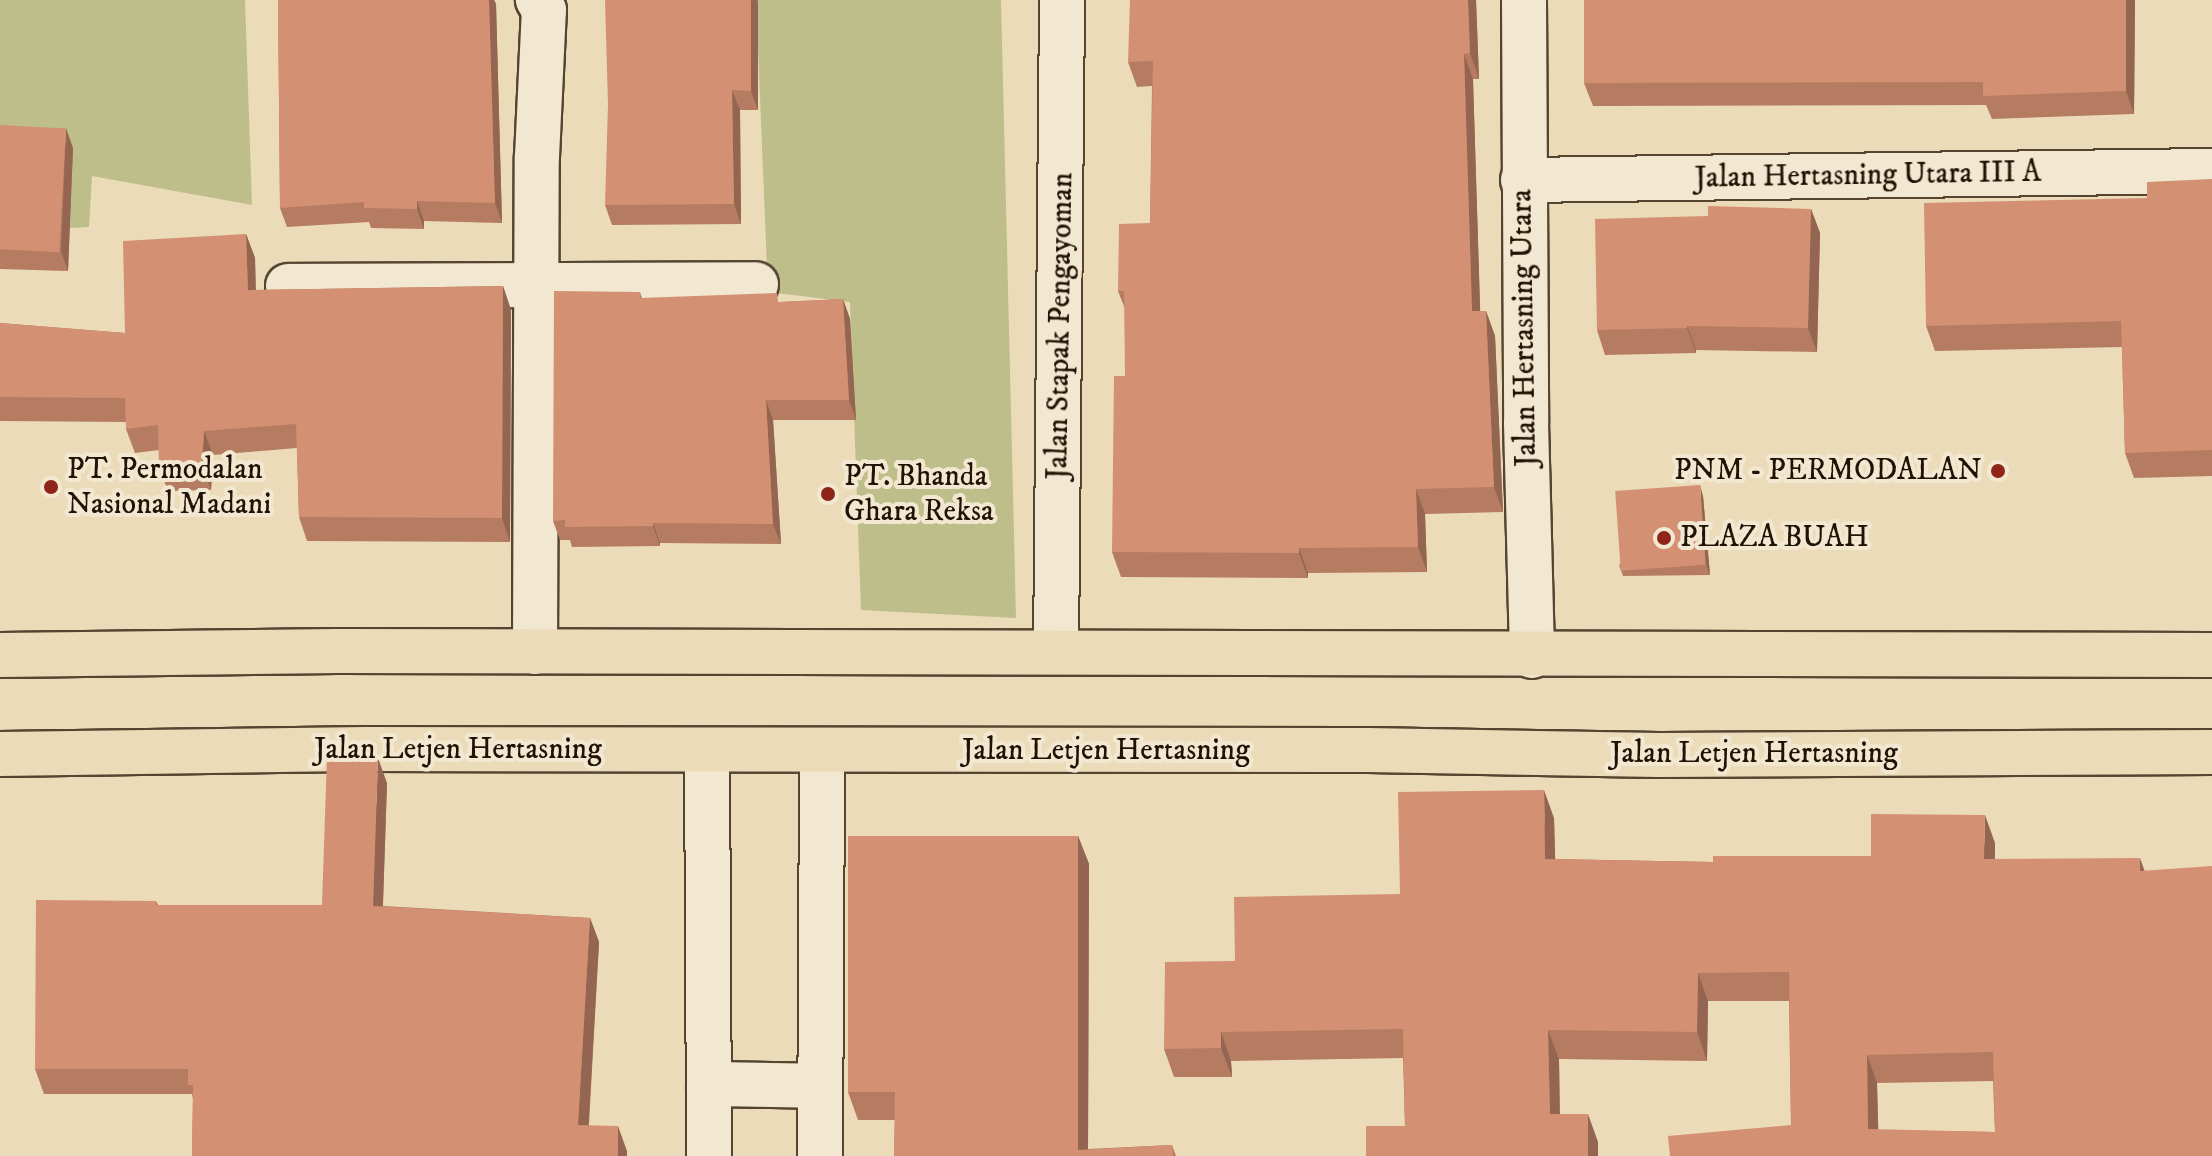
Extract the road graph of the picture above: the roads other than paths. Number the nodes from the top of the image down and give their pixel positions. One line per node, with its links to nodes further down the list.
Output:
1 (538, 0): 7 (street)
2 (1062, 0): 10 (street, Jalan Stapak Pengayoman)
3 (1524, 0): 5 (street, Jalan Hertasning Utara)
4 (2212, 171): 5 (street, Jalan Hertasning Utara III A)
5 (1523, 180): 13 (street, Jalan Hertasning Utara)
6 (756, 284): 7 (street)
7 (537, 285): 8 (street); 9 (street)
8 (288, 286)
9 (535, 652): 10 (main road); 11 (main road)
10 (1056, 652): 13 (main road)
11 (0, 655)
12 (2212, 655): 13 (main road)
13 (1532, 656)
14 (707, 752): 15 (main road, Jalan Letjen Hertasning); 17 (main road, Jalan Letjen Hertasning); 18 (street)
15 (822, 752): 16 (main road, Jalan Letjen Hertasning); 19 (street)
16 (2212, 752)
17 (0, 754)
18 (709, 1084): 19 (street); 20 (street)
19 (820, 1086): 21 (street)
20 (709, 1156)
21 (820, 1156)

